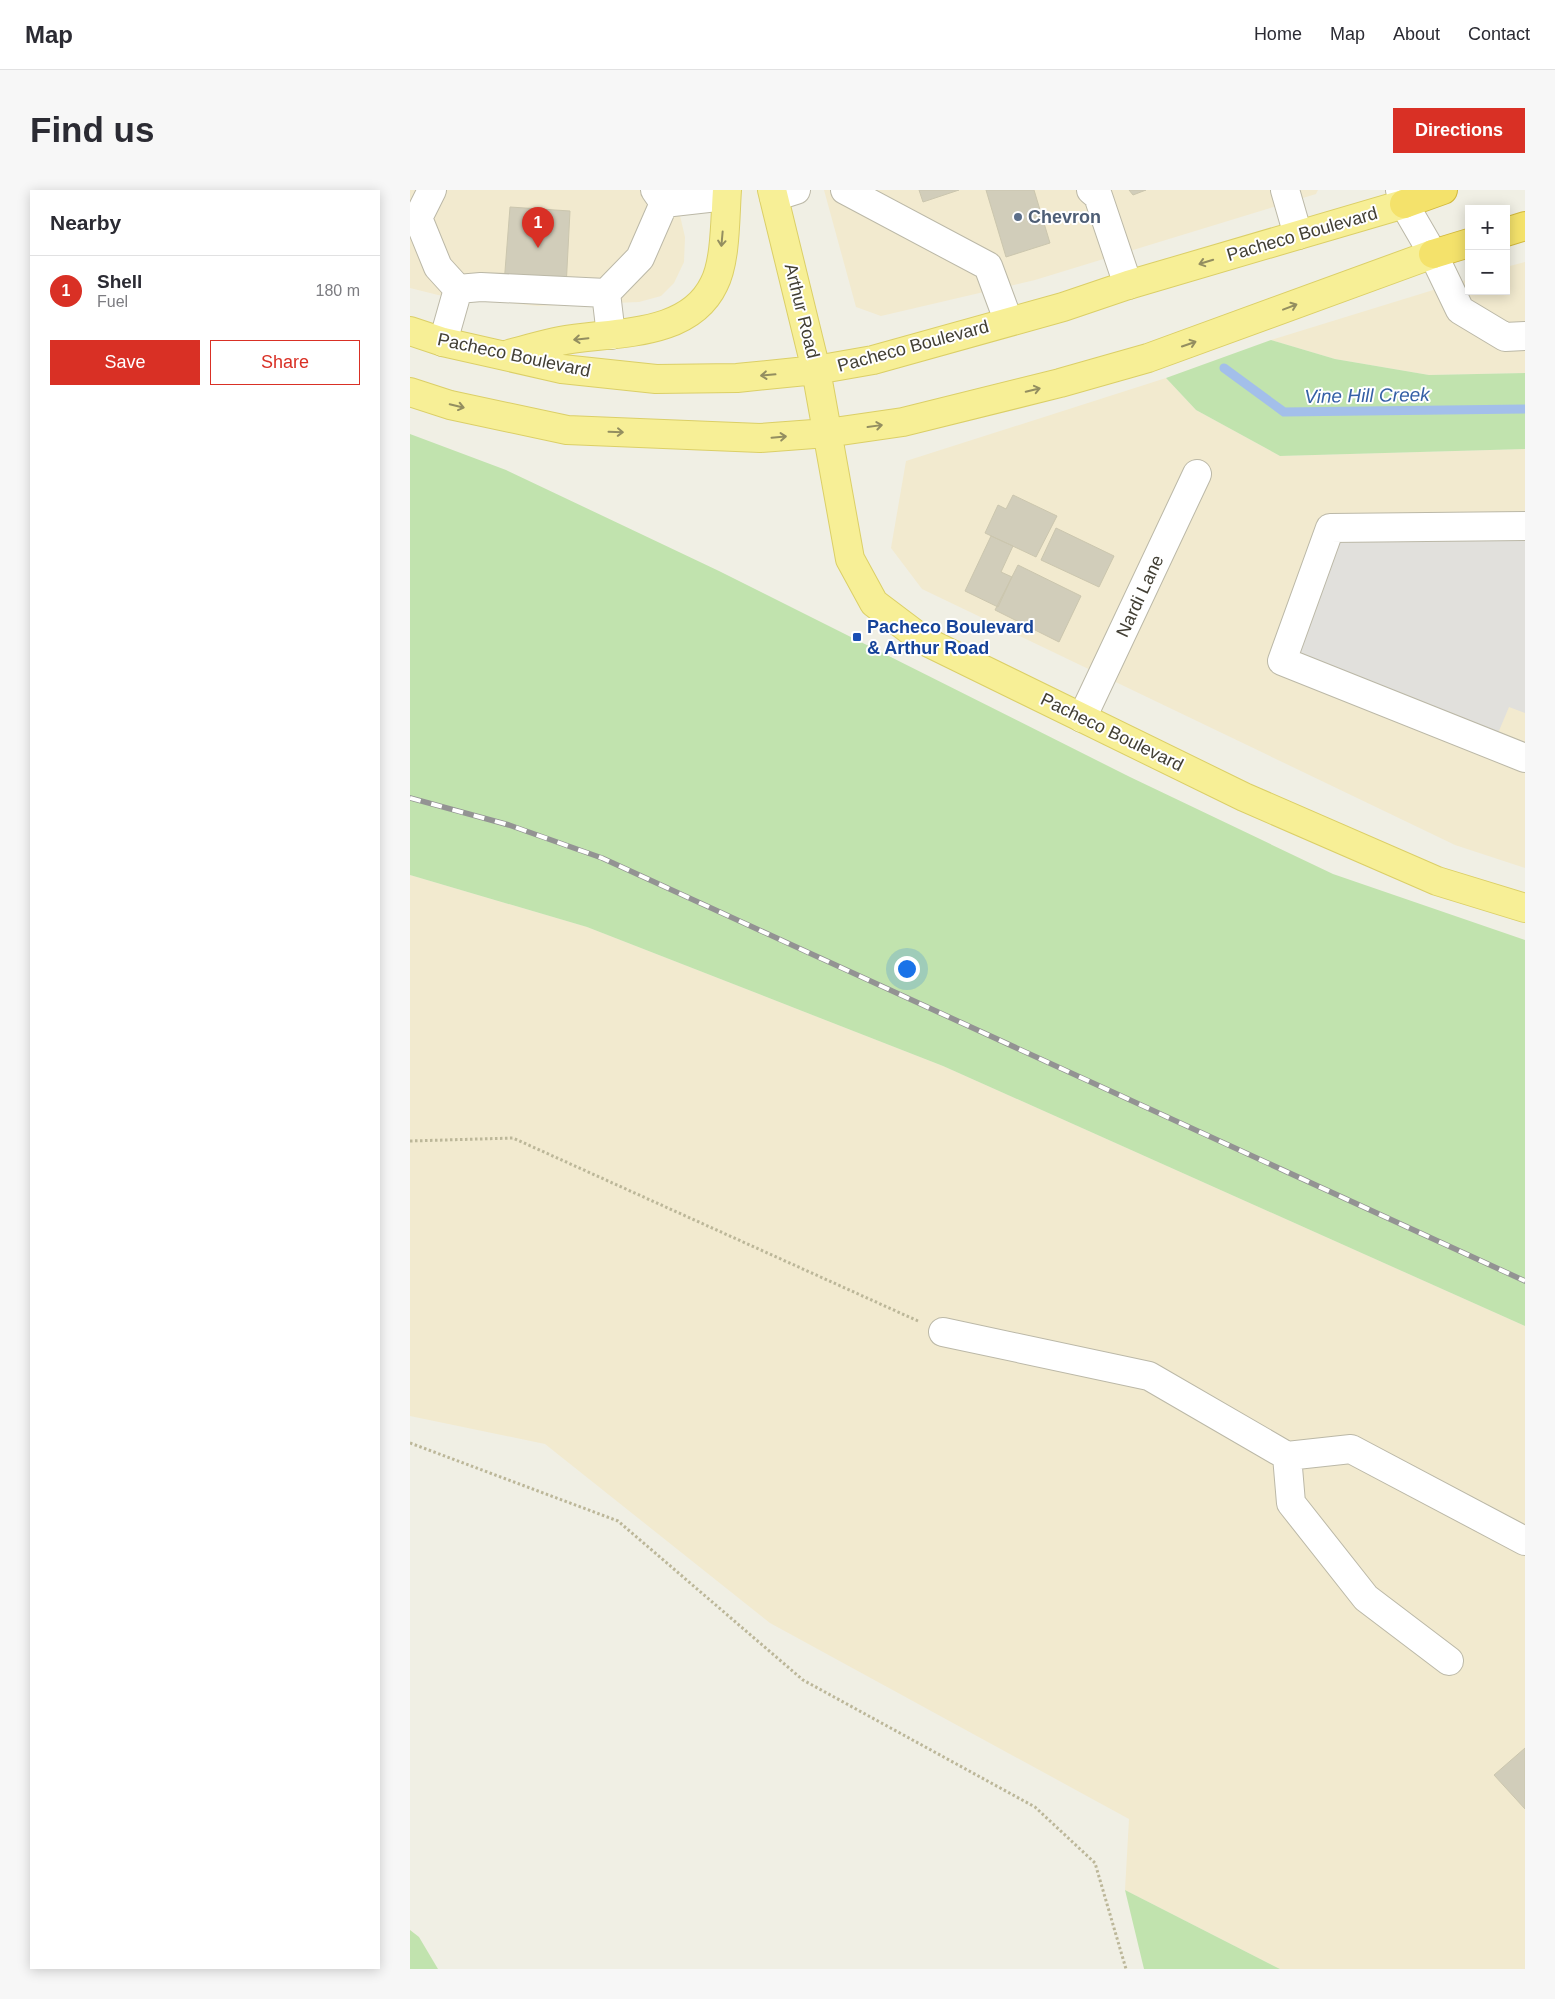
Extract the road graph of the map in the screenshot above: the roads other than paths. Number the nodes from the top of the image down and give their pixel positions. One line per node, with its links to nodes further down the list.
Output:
1 (432, 190): 10 (street)
2 (845, 190): 19 (street)
3 (1091, 190): 16 (street)
4 (1285, 190): 13 (street)
5 (1444, 190): 9 (highway)
6 (781, 192): 25 (main road, Arthur Road)
7 (726, 193): 8 (street); 21 (main road, one-way to 21)
8 (660, 196): 18 (street)
9 (1402, 197): 13 (main road, Pacheco Boulevard); 15 (street)
10 (414, 219): 17 (street)
11 (1525, 226): 12 (highway)
12 (1510, 231)
13 (1298, 235): 16 (main road, Pacheco Boulevard, one-way to 16)
14 (1465, 244): 15 (highway)
15 (1433, 254): 22 (street); 27 (main road, one-way to 15)
16 (1128, 285): 19 (main road, Pacheco Boulevard)
17 (458, 289): 18 (street); 23 (street)
18 (606, 293): 21 (street)
19 (1008, 320): 25 (main road, Pacheco Boulevard)
20 (410, 331): 23 (main road, Pacheco Boulevard)
21 (612, 335): 24 (main road, one-way to 24)
22 (1525, 336)
23 (443, 342): 24 (main road, Pacheco Boulevard)
24 (505, 355): 25 (main road, Pacheco Boulevard, one-way to 24)
25 (816, 370): 27 (main road, Arthur Road)
26 (410, 392): 27 (main road, one-way to 27)
27 (827, 432): 30 (main road, Pacheco Boulevard)
28 (1197, 474): 30 (street, Nardi Lane)
29 (1525, 526): 31 (street)
30 (1082, 718): 32 (main road, Pacheco Boulevard)
31 (1525, 758)
32 (1525, 908)
33 (943, 1332): 34 (street)
34 (1287, 1456): 35 (street); 36 (street)
35 (1525, 1541)
36 (1449, 1661)

